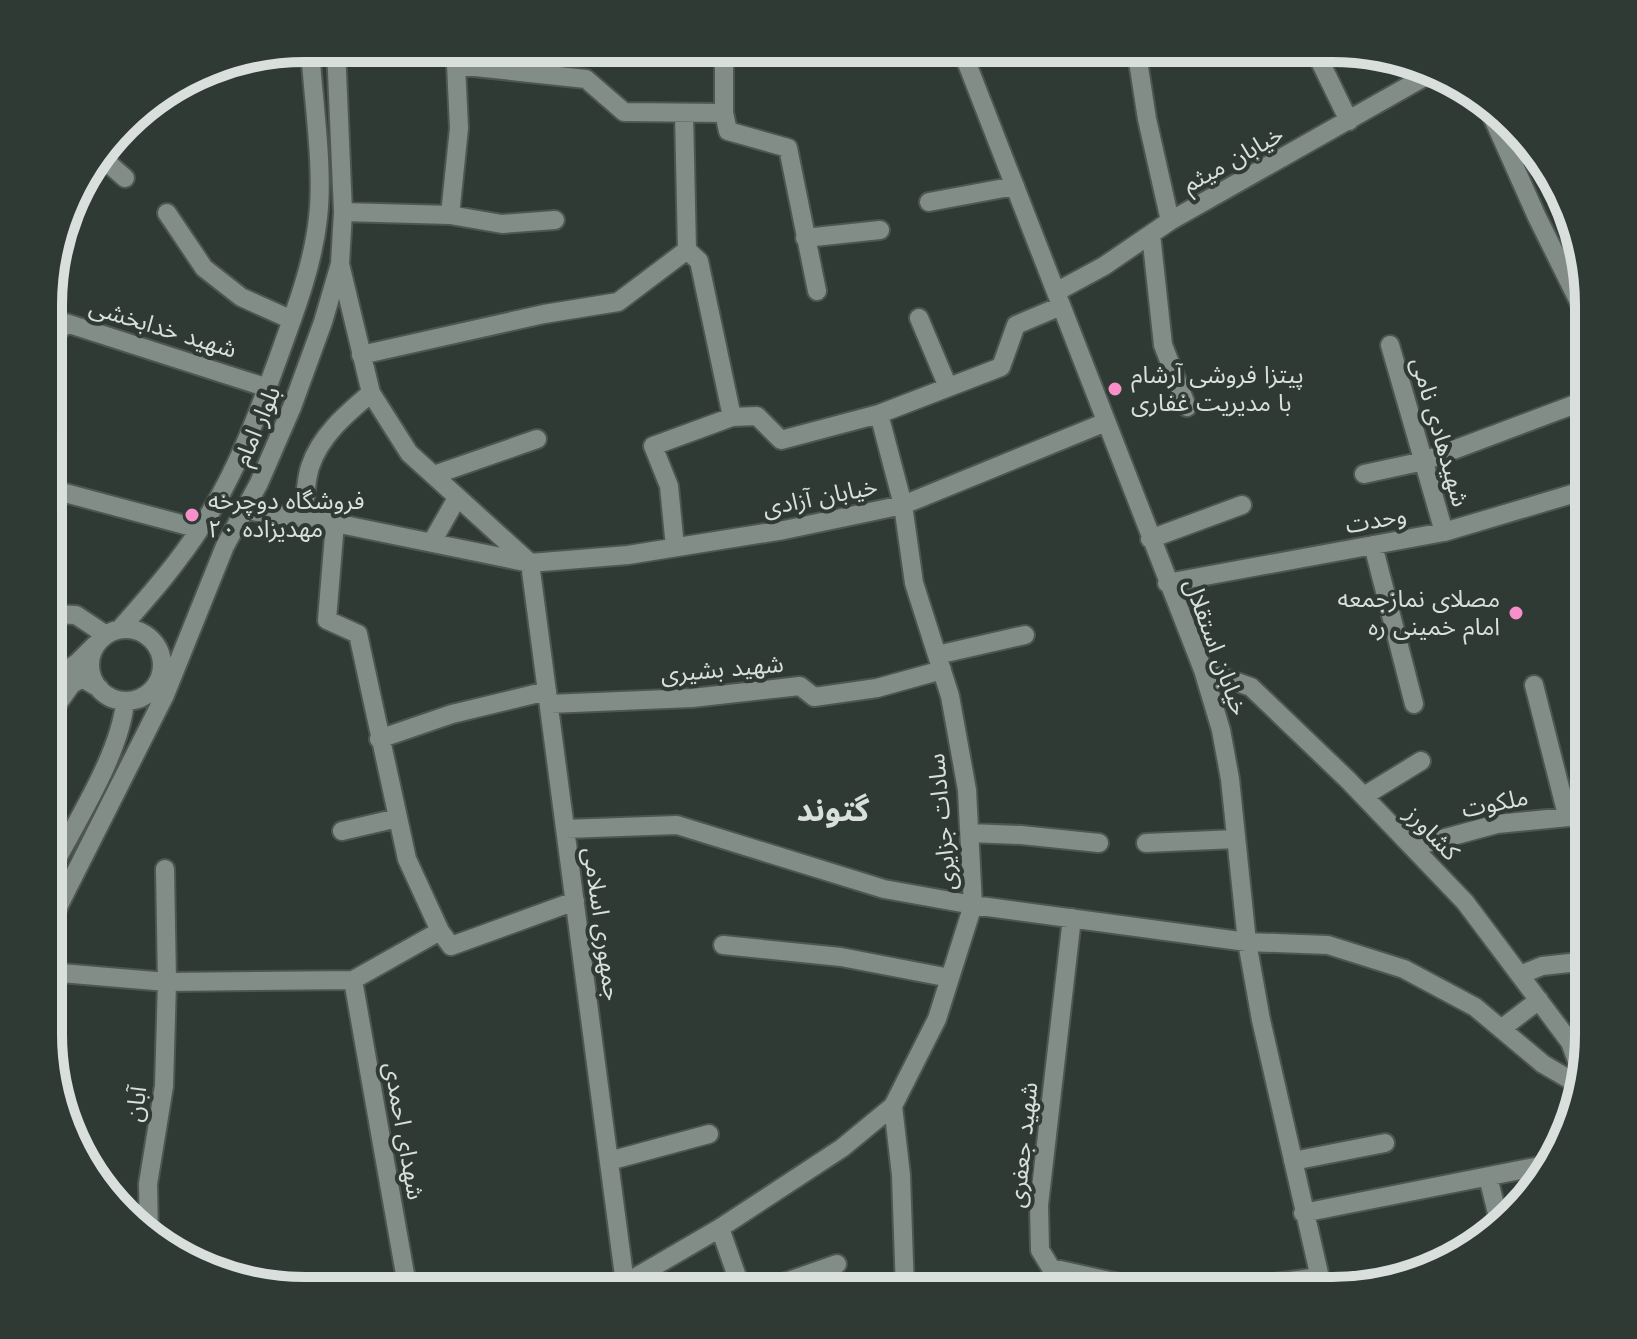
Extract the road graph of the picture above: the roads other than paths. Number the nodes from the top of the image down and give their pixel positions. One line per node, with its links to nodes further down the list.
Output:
1 (311, 62): 32 (street, بلوار امام)
2 (337, 62): 18 (street, بلوار امام)
3 (457, 62): 20 (street)
4 (492, 62): 10 (street)
5 (724, 62): 11 (street)
6 (967, 63): 16 (street, خیابان استقلال)
7 (1138, 63): 22 (street)
8 (1321, 63): 12 (street)
9 (1422, 79): 12 (street, خیابان میثم)
10 (684, 113): 11 (street); 26 (street)
11 (724, 113): 25 (street)
12 (1349, 121): 22 (street, خیابان میثم)
13 (1497, 127): 29 (street)
14 (108, 163): 15 (street)
15 (125, 178)
16 (1015, 186): 17 (street); 30 (street, خیابان استقلال)
17 (929, 202)
18 (343, 212): 20 (street); 27 (street, بلوار امام)
19 (167, 213): 32 (street)
20 (450, 215): 21 (street)
21 (555, 220)
22 (1170, 221): 24 (street, خیابان میثم)
23 (880, 230): 25 (street)
24 (1151, 234): 30 (street, خیابان میثم); 40 (street)
25 (805, 238): 28 (street)
26 (687, 250): 35 (street); 42 (street)
27 (340, 264): 35 (street); 53 (street, بلوار امام)
28 (817, 291)
29 (1574, 292)
30 (1058, 299): 36 (street, خیابان میثم); 43 (street, خیابان استقلال)
31 (919, 318): 36 (street)
32 (292, 320): 37 (street, بلوار امام)
33 (62, 327): 37 (street, شهید خدابخشی)
34 (1390, 345): 45 (street, شهیدهادی نامی)
35 (361, 355): 38 (street)
36 (948, 387): 41 (street, خیابان میثم)
37 (268, 388): 56 (street, بلوار امام)
38 (371, 393): 47 (street); 54 (street)
39 (1574, 405): 45 (street)
40 (1187, 407)
41 (879, 414): 42 (street); 51 (street, سادات جزایری)
42 (732, 417): 61 (street)
43 (1106, 422): 51 (street, خیابان آزادی); 58 (street, خیابان استقلال)
44 (537, 439): 47 (street)
45 (1424, 461): 46 (street); 57 (street, شهیدهادی نامی)
46 (1364, 474)
47 (434, 475): 50 (street)
48 (62, 492): 56 (street)
49 (1574, 493): 57 (street, وحدت)
50 (457, 498): 59 (street); 62 (street)
51 (903, 505): 61 (street, خیابان آزادی); 68 (street, سادات جزایری)
52 (1242, 505): 58 (street)
53 (245, 510): 54 (street); 65 (street, بلوار امام)
54 (304, 518): 55 (street)
55 (335, 523): 59 (street); 79 (street)
56 (200, 529): 67 (street, بلوار امام)
57 (1444, 532): 60 (street, وحدت)
58 (1150, 539): 63 (street, خیابان استقلال)
59 (432, 542): 62 (street)
60 (1373, 545): 63 (street, وحدت); 77 (street)
61 (675, 547): 62 (street, خیابان آزادی)
62 (530, 563): 75 (street, جمهوری اسلامی)
63 (1167, 583): 69 (street, خیابان استقلال)
64 (62, 614): 67 (street)
65 (192, 628): 71 (street); 78 (street, بلوار امام)
66 (1025, 635): 68 (street)
67 (107, 636): 70 (street, بلوار امام); 71 (street); 73 (street)
68 (939, 662): 75 (street, شهید بشیری); 87 (street, سادات جزایری)
69 (1203, 670): 81 (street, کشاورز); 88 (street, خیابان استقلال)
70 (62, 673)
71 (156, 684): 76 (street); 78 (street)
72 (1534, 685): 82 (street)
73 (99, 688): 74 (street); 76 (street)
74 (63, 697)
75 (548, 697): 79 (street); 85 (street, جمهوری اسلامی)
76 (125, 702): 91 (street)
77 (1414, 704)
78 (153, 719): 94 (street, بلوار امام)
79 (379, 739): 84 (street)
80 (1421, 761): 81 (street)
81 (1364, 796): 92 (street, کشاورز)
82 (1567, 815): 83 (street, ملکوت); 92 (street, ملکوت)
83 (1575, 815)
84 (398, 818): 86 (street); 98 (street)
85 (565, 829): 95 (street, جمهوری اسلامی); 96 (street)
86 (342, 831)
87 (970, 833): 89 (street); 96 (street, سادات جزایری)
88 (1236, 839): 90 (street); 99 (street, خیابان استقلال)
89 (1099, 843)
90 (1146, 843)
91 (63, 846)
92 (1412, 847): 103 (street, کشاورز)
93 (165, 869): 106 (street, آبان)
94 (63, 898)
95 (575, 901): 98 (street); 114 (street, جمهوری اسلامی)
96 (973, 905): 97 (street); 104 (street, سادات جزایری)
97 (1072, 918): 99 (street); 124 (street, شهید جعفری)
98 (440, 931): 105 (street)
99 (1247, 942): 108 (street); 115 (street, خیابان استقلال)
100 (723, 945): 104 (street)
101 (1575, 962): 103 (street)
102 (63, 973): 106 (street)
103 (1520, 975): 107 (street, کشاورز)
104 (950, 978): 111 (street, سادات جزایری)
105 (353, 980): 106 (street); 126 (street, شهدای احمدی)
106 (167, 982): 120 (street, آبان)
107 (1539, 1000): 108 (street); 109 (street, کشاورز)
108 (1501, 1029): 110 (street)
109 (1574, 1052)
110 (1570, 1080)
111 (893, 1106): 121 (street, سادات جزایری); 123 (street)
112 (709, 1134): 114 (street)
113 (1385, 1143): 115 (street)
114 (609, 1161): 127 (street, جمهوری اسلامی)
115 (1293, 1161): 118 (street, خیابان استقلال)
116 (1535, 1167): 117 (street)
117 (1488, 1177): 118 (street); 119 (street)
118 (1303, 1213): 125 (street, خیابان استقلال)
119 (1497, 1213)
120 (149, 1220)
121 (720, 1228): 128 (street, سادات جزایری); 129 (street)
122 (837, 1264): 130 (street)
123 (904, 1276)
124 (1088, 1276)
125 (1319, 1276)
126 (406, 1277)
127 (620, 1277)
128 (640, 1277)
129 (737, 1277)
130 (801, 1277)

